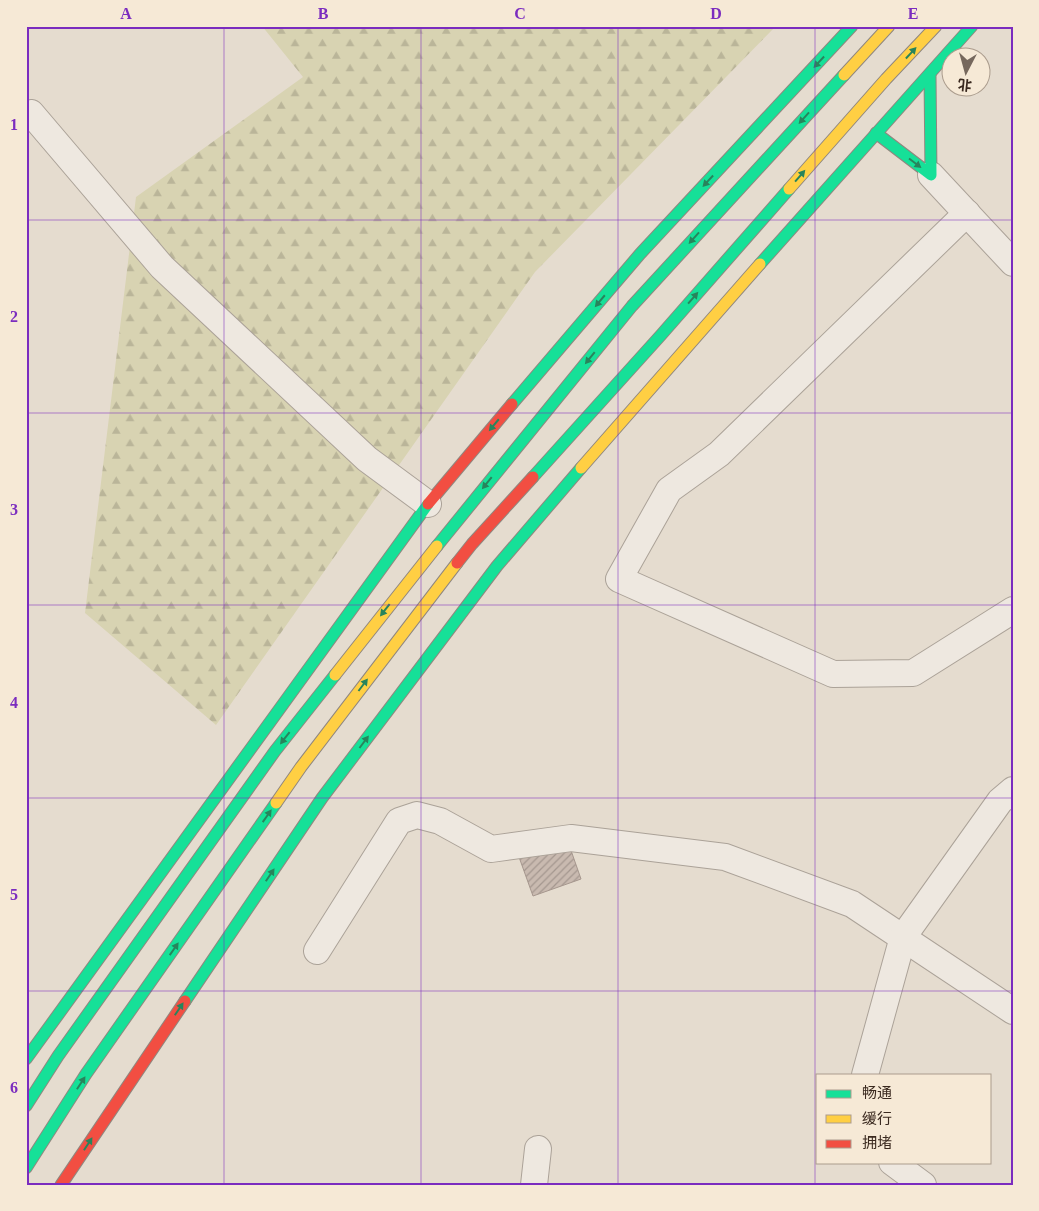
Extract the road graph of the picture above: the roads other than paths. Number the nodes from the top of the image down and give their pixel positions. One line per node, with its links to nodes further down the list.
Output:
1 (852, 26): 11 (main road, one-way to 11)
2 (889, 26): 19 (main road, one-way to 19)
3 (936, 26): 22 (main road, one-way to 3)
4 (972, 26): 5 (main road)
5 (930, 74): 7 (main road); 8 (main road)
6 (26, 117): 11 (street)
7 (876, 133): 8 (main road, one-way to 8); 23 (main road, one-way to 7)
8 (931, 175): 9 (street)
9 (967, 214): 10 (street); 12 (street)
10 (1013, 263)
11 (428, 504): 17 (main road)
12 (1013, 610)
13 (1013, 790): 14 (street)
14 (903, 937): 15 (street); 16 (street); 18 (street)
15 (317, 951)
16 (1013, 1011)
17 (26, 1059)
18 (865, 1074)
19 (26, 1106)
20 (538, 1149): 24 (street)
21 (895, 1164): 25 (street)
22 (26, 1168)
23 (61, 1185)
24 (534, 1185)
25 (923, 1185)

